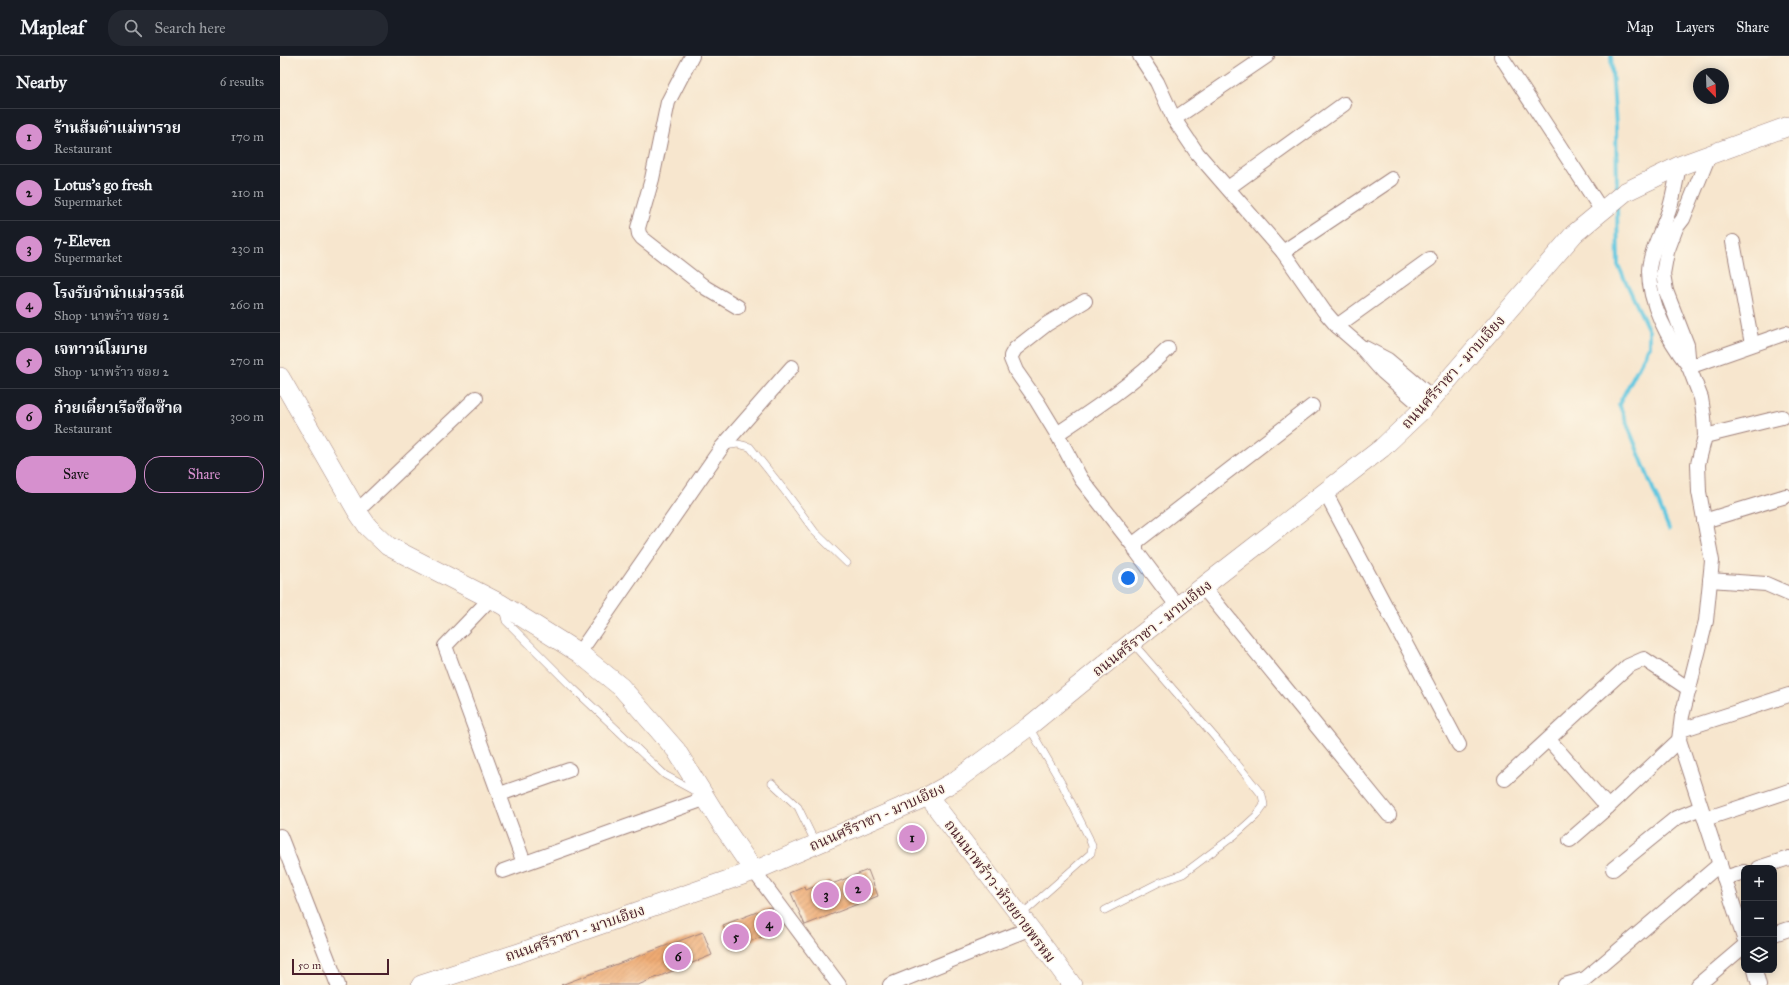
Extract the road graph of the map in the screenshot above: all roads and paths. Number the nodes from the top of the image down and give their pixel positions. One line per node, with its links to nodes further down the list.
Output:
1 (692, 56): 17 (street)
2 (1140, 56): 6 (street)
3 (1267, 56): 6 (street)
4 (1501, 56): 12 (street)
5 (1344, 104): 11 (street)
6 (1174, 119): 11 (street)
7 (1789, 126): 8 (main road, ถนนศรีราชา - มาบเอียง)
8 (1709, 155): 9 (main road, ถนนศรีราชา - มาบเอียง); 23 (street)
9 (1679, 166): 12 (main road, ถนนศรีราชา - มาบเอียง); 23 (street)
10 (1392, 179): 14 (street)
11 (1228, 188): 14 (street)
12 (1602, 211): 26 (main road, ถนนศรีราชา - มาบเอียง)
13 (1733, 242): 20 (street)
14 (1283, 252): 18 (street)
15 (1430, 259): 18 (street)
16 (1085, 301): 29 (street)
17 (738, 307)
18 (1337, 326): 26 (street)
19 (1786, 333): 20 (street)
20 (1752, 344): 23 (street)
21 (1168, 349): 29 (street)
22 (792, 367): 31 (street)
23 (1689, 367): 30 (street)
24 (280, 377): 34 (main road)
25 (476, 398): 34 (street)
26 (1429, 403): 32 (main road, ถนนศรีราชา - มาบเอียง)
27 (1312, 406): 36 (street)
28 (1782, 417): 30 (street)
29 (1057, 434): 36 (street)
30 (1705, 436): 35 (street)
31 (722, 447): 37 (lane); 44 (street)
32 (1326, 492): 39 (main road, ถนนศรีราชา - มาบเอียง); 50 (street)
33 (1786, 496): 35 (street)
34 (357, 511): 41 (main road)
35 (1704, 521): 38 (street)
36 (1135, 548): 42 (street)
37 (847, 563)
38 (1710, 580): 40 (street); 45 (street)
39 (1203, 587): 42 (main road, ถนนศรีราชา - มาบเอียง); 60 (street)
40 (1789, 594)
41 (496, 601): 44 (main road); 55 (street); 57 (lane)
42 (1178, 607): 43 (main road, ถนนศรีราชา - มาบเอียง)
43 (1132, 642): 47 (main road, ถนนศรีราชา - มาบเอียง); 73 (lane)
44 (579, 653): 57 (main road)
45 (1689, 689): 48 (street); 49 (street)
46 (1789, 695): 48 (street)
47 (1028, 727): 56 (main road, ถนนศรีราชา - มาบเอียง); 74 (lane)
48 (1680, 735): 58 (street); 59 (street)
49 (1549, 740): 52 (street); 58 (street)
50 (1459, 745)
51 (569, 770): 55 (street)
52 (1505, 779)
53 (772, 783): 63 (lane)
54 (1789, 791): 59 (street)
55 (500, 794): 65 (street)
56 (928, 796): 63 (main road, ถนนศรีราชา - มาบเอียง); 74 (main road, ถนนนาพร้าว-ห้วยยายพรหม)
57 (707, 798): 65 (street); 69 (main road)
58 (1608, 807): 62 (street)
59 (1703, 813): 66 (street); 68 (street)
60 (1389, 815)
61 (280, 836): 82 (street)
62 (1570, 840)
63 (816, 844): 69 (main road, ถนนศรีราชา - มาบเอียง)
64 (1789, 858): 67 (street)
65 (524, 863): 70 (street)
66 (1720, 864): 72 (street); 81 (street)
67 (1767, 865)
68 (1613, 869)
69 (754, 870): 80 (main road, ถนนศรีราชา - มาบเอียง); 84 (street)
70 (503, 871)
71 (1741, 873): 72 (street)
72 (1724, 878): 77 (street)
73 (1105, 910)
74 (1026, 922): 85 (street); 86 (main road, ถนนนาพร้าว-ห้วยยายพรหม)
75 (1789, 929): 76 (street)
76 (1777, 933)
77 (1744, 937)
78 (1741, 949): 88 (street)
79 (1756, 973): 89 (street)
80 (440, 982): 83 (main road, ถนนศรีราชา - มาบเอียง)
81 (1580, 983): 87 (street)
82 (338, 985)
83 (421, 985)
84 (838, 985)
85 (890, 985)
86 (1072, 985)
87 (1565, 985)
88 (1698, 985)
89 (1760, 985)

